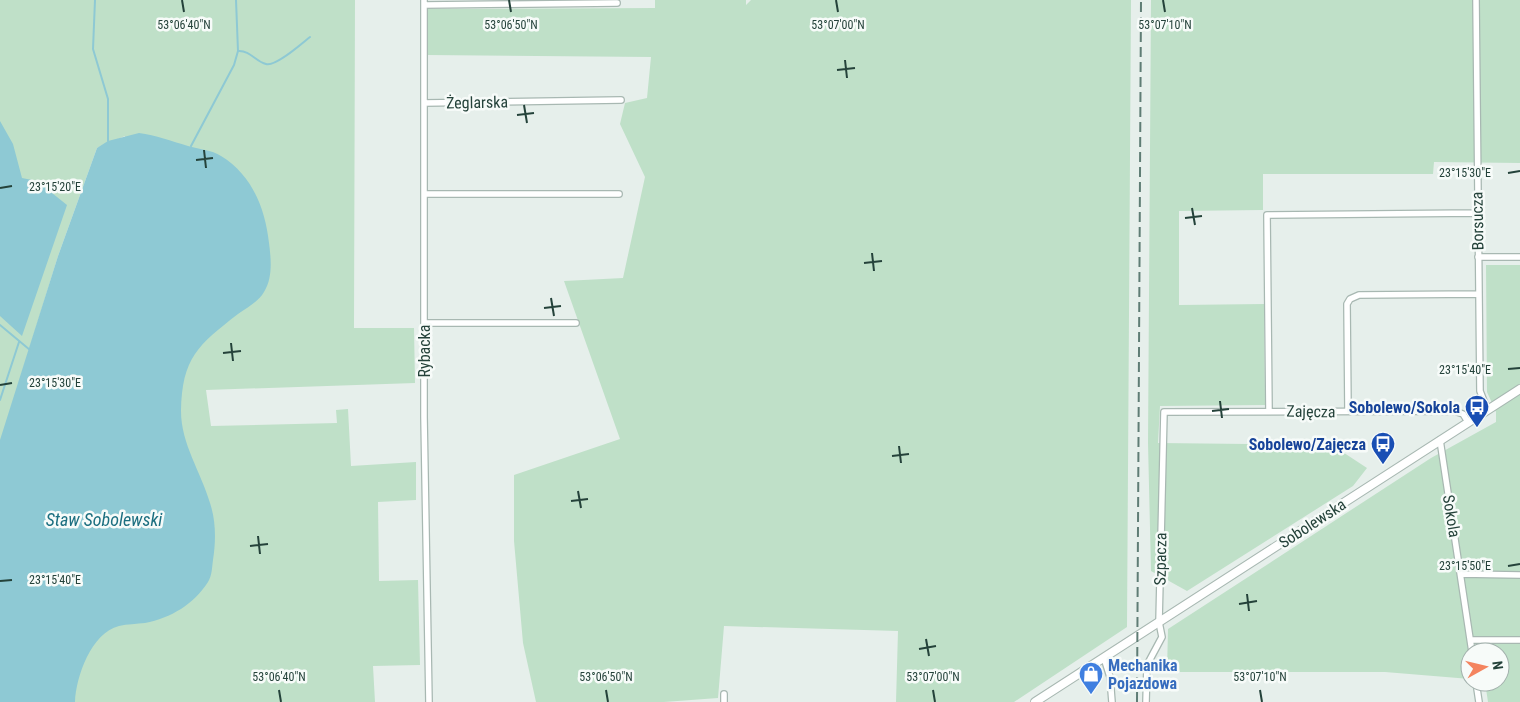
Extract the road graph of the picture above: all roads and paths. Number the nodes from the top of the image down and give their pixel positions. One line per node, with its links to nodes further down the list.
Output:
1 (1476, 0): 8 (street, Borsucza)
2 (424, 3): 3 (street); 5 (street, Rybacka)
3 (617, 3)
4 (621, 100): 5 (street, Żeglarska)
5 (424, 103): 6 (street, Rybacka)
6 (424, 194): 7 (street); 13 (street, Rybacka)
7 (619, 194)
8 (1477, 213): 9 (street, Borsucza); 16 (street, Zajęcza)
9 (1478, 257): 10 (street); 11 (street, Borsucza)
10 (1520, 257)
11 (1478, 294): 15 (street, Borsucza); 17 (street)
12 (576, 323): 13 (street)
13 (424, 324): 28 (street, Rybacka)
14 (1520, 389): 15 (street, Sobolewska)
15 (1488, 409): 19 (street, Sobolewska)
16 (1269, 411): 17 (street, Zajęcza); 18 (street, Zajęcza)
17 (1348, 411): 19 (street, Zajęcza)
18 (1164, 412): 23 (street, Szpacza)
19 (1468, 422): 20 (street, Sobolewska)
20 (1440, 440): 21 (street, Sokola); 23 (street, Sobolewska)
21 (1461, 574): 22 (street); 24 (street, Sokola)
22 (1520, 575)
23 (1159, 622): 26 (street, Sobolewska); 32 (street, Szpacza)
24 (1471, 640): 25 (street)
25 (1520, 640)
26 (1104, 658): 30 (street, Sobolewska); 31 (street)
27 (724, 694): 29 (street)
28 (429, 702)
29 (724, 702)
30 (1035, 702)
31 (1112, 702)
32 (1146, 702)

